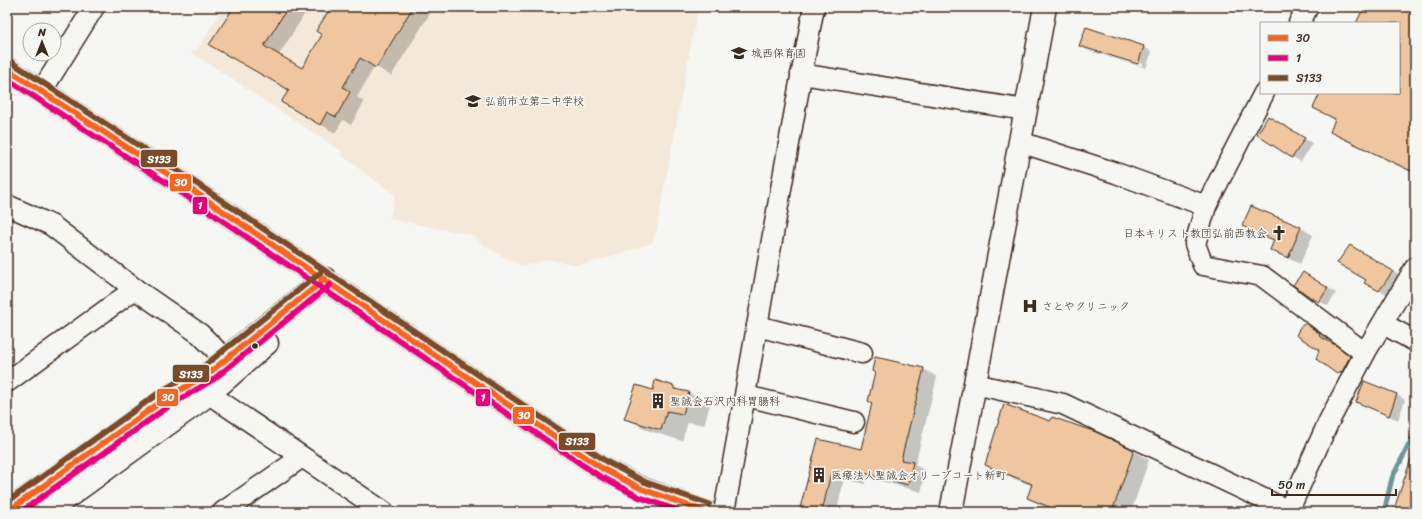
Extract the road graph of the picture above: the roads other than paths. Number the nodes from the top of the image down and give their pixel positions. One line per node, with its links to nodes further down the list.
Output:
1 (94, 7): 8 (street)
2 (814, 7): 7 (street)
3 (1045, 7): 10 (street)
4 (1308, 7): 5 (street)
5 (1300, 22)
6 (7, 69): 8 (main road)
7 (801, 74): 10 (street); 18 (street)
8 (41, 92): 15 (main road)
9 (1263, 94): 13 (street)
10 (1026, 110): 11 (street)
11 (1020, 142): 13 (street); 24 (street)
12 (7, 205): 16 (street)
13 (1206, 206): 21 (street)
14 (1415, 268): 17 (street)
15 (325, 279): 22 (street); 25 (street); 34 (main road)
16 (135, 289): 22 (street); 23 (street)
17 (1382, 324): 19 (street); 21 (street)
18 (757, 326): 20 (street); 26 (street)
19 (1415, 342)
20 (862, 352)
21 (1365, 353): 29 (street)
22 (225, 359): 30 (street)
23 (7, 382)
24 (975, 384): 29 (street); 36 (street)
25 (209, 394): 28 (street); 31 (street)
26 (746, 396): 27 (street); 35 (street)
27 (854, 422)
28 (302, 457): 32 (street); 33 (street)
29 (1289, 511)
30 (7, 512)
31 (47, 512)
32 (223, 512)
33 (384, 512)
34 (706, 512)
35 (724, 512)
36 (951, 512)

